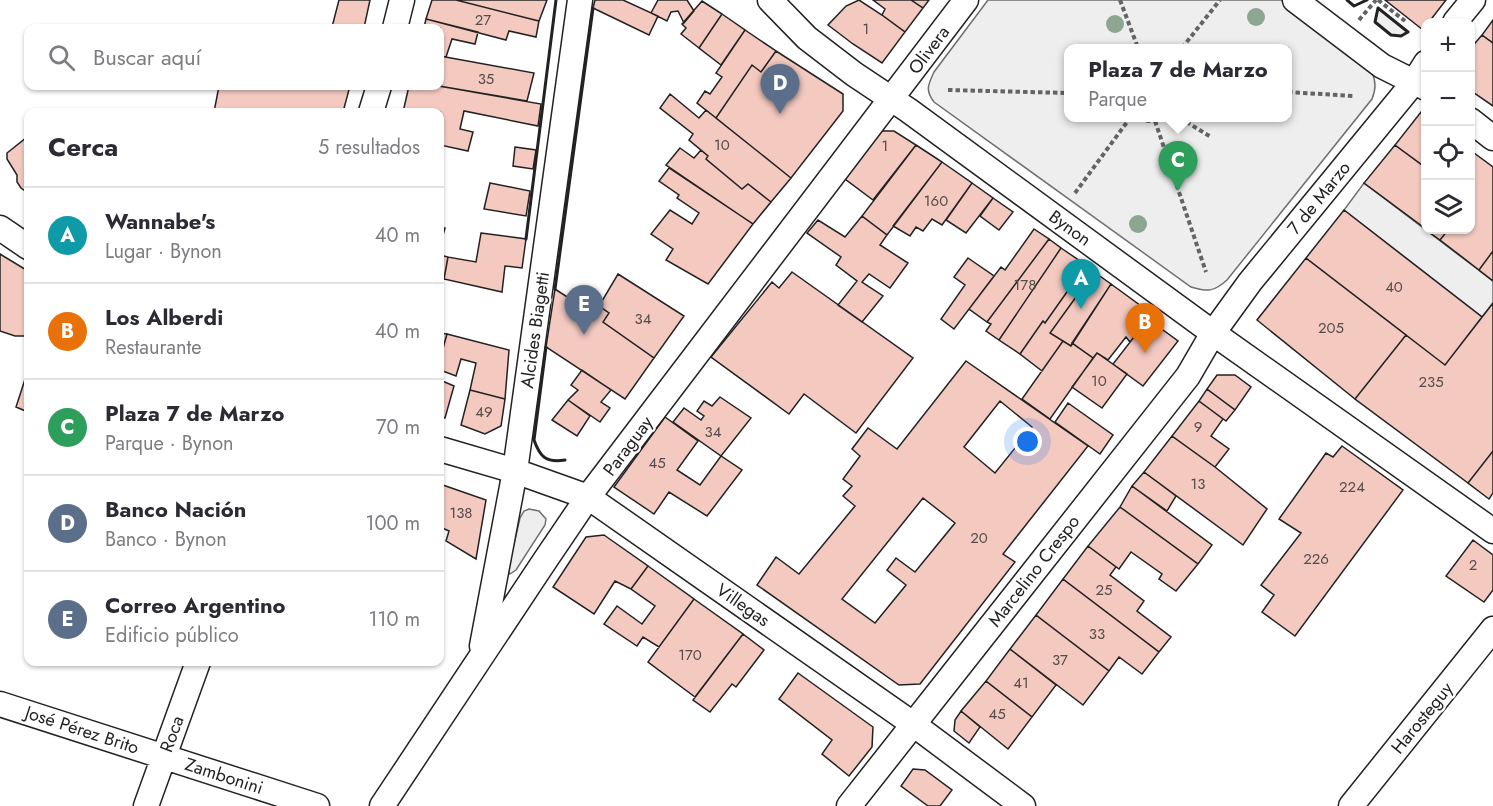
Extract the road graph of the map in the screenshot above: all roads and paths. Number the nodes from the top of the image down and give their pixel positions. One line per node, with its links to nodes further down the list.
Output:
1 (402, 0): 12 (street)
2 (580, 0): 37 (street, Alcides Biagetti)
3 (770, 0): 23 (street, Bynon)
4 (966, 0): 23 (street, Olivera)
5 (1120, 0): 14 (path)
6 (1220, 0): 15 (path)
7 (1295, 0): 16 (street)
8 (1377, 0): 11 (path); 13 (path)
9 (1473, 0): 10 (street)
10 (1458, 18)
11 (1405, 21)
12 (396, 24)
13 (1355, 25)
14 (1136, 44)
15 (1185, 44)
16 (1421, 78)
17 (1421, 79): 35 (street, 7 de Marzo)
18 (378, 90): 24 (street)
19 (948, 90): 21 (path)
20 (1292, 92): 22 (path)
21 (1064, 93)
22 (1353, 96)
23 (892, 100): 35 (street, Bynon); 38 (street, Paraguay)
24 (372, 108)
25 (1126, 122): 31 (path)
26 (1155, 122): 34 (path)
27 (1188, 122): 29 (path)
28 (1475, 124): 30 (street)
29 (1211, 137)
30 (1493, 138)
31 (1075, 193)
32 (0, 228): 33 (street)
33 (24, 244)
34 (1206, 272)
35 (1213, 333): 39 (street, Bynon); 44 (street, Marcelino Crespo)
36 (444, 449): 37 (street, Villegas)
37 (515, 471): 38 (street, Villegas); 41 (street, Alcides Biagetti)
38 (588, 497): 41 (street, Paraguay); 44 (street, Villegas)
39 (1493, 531)
40 (1493, 629): 51 (street, Harosteguy)
41 (480, 657): 48 (street, Paraguay)
42 (197, 666): 45 (street, Roca)
43 (0, 704): 45 (street, José Pérez Brito)
44 (913, 724): 49 (street, Marcelino Crespo); 50 (street, Villegas)
45 (164, 756): 46 (street, Roca); 47 (street, Zambonini)
46 (146, 806)
47 (318, 806)
48 (382, 806)
49 (849, 806)
50 (1023, 806)
51 (1351, 806)

